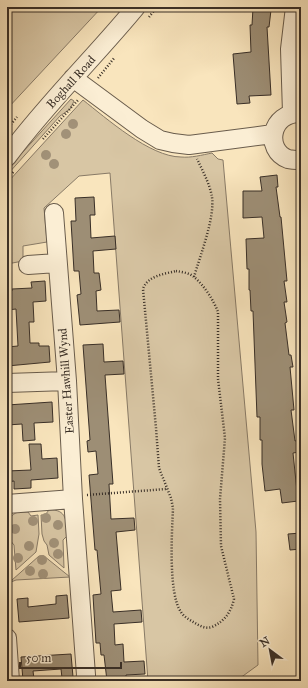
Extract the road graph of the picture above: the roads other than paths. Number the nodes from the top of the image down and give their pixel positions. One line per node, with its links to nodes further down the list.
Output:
1 (136, 7): 3 (street, Boghall Road)
2 (295, 7): 4 (street)
3 (73, 78): 5 (street); 7 (street, Boghall Road)
4 (297, 113): 5 (street)
5 (273, 134): 6 (street)
6 (301, 160)
7 (11, 164)
8 (54, 213): 9 (street, Easter Hawhill Wynd)
9 (57, 263): 10 (street); 11 (street, Easter Hawhill Wynd)
10 (28, 265)
11 (67, 381): 12 (street); 13 (street, Easter Hawhill Wynd)
12 (7, 384)
13 (73, 498): 14 (street); 17 (street, Easter Hawhill Wynd)
14 (7, 504)
15 (7, 638): 16 (street)
16 (10, 681)
17 (85, 681)

